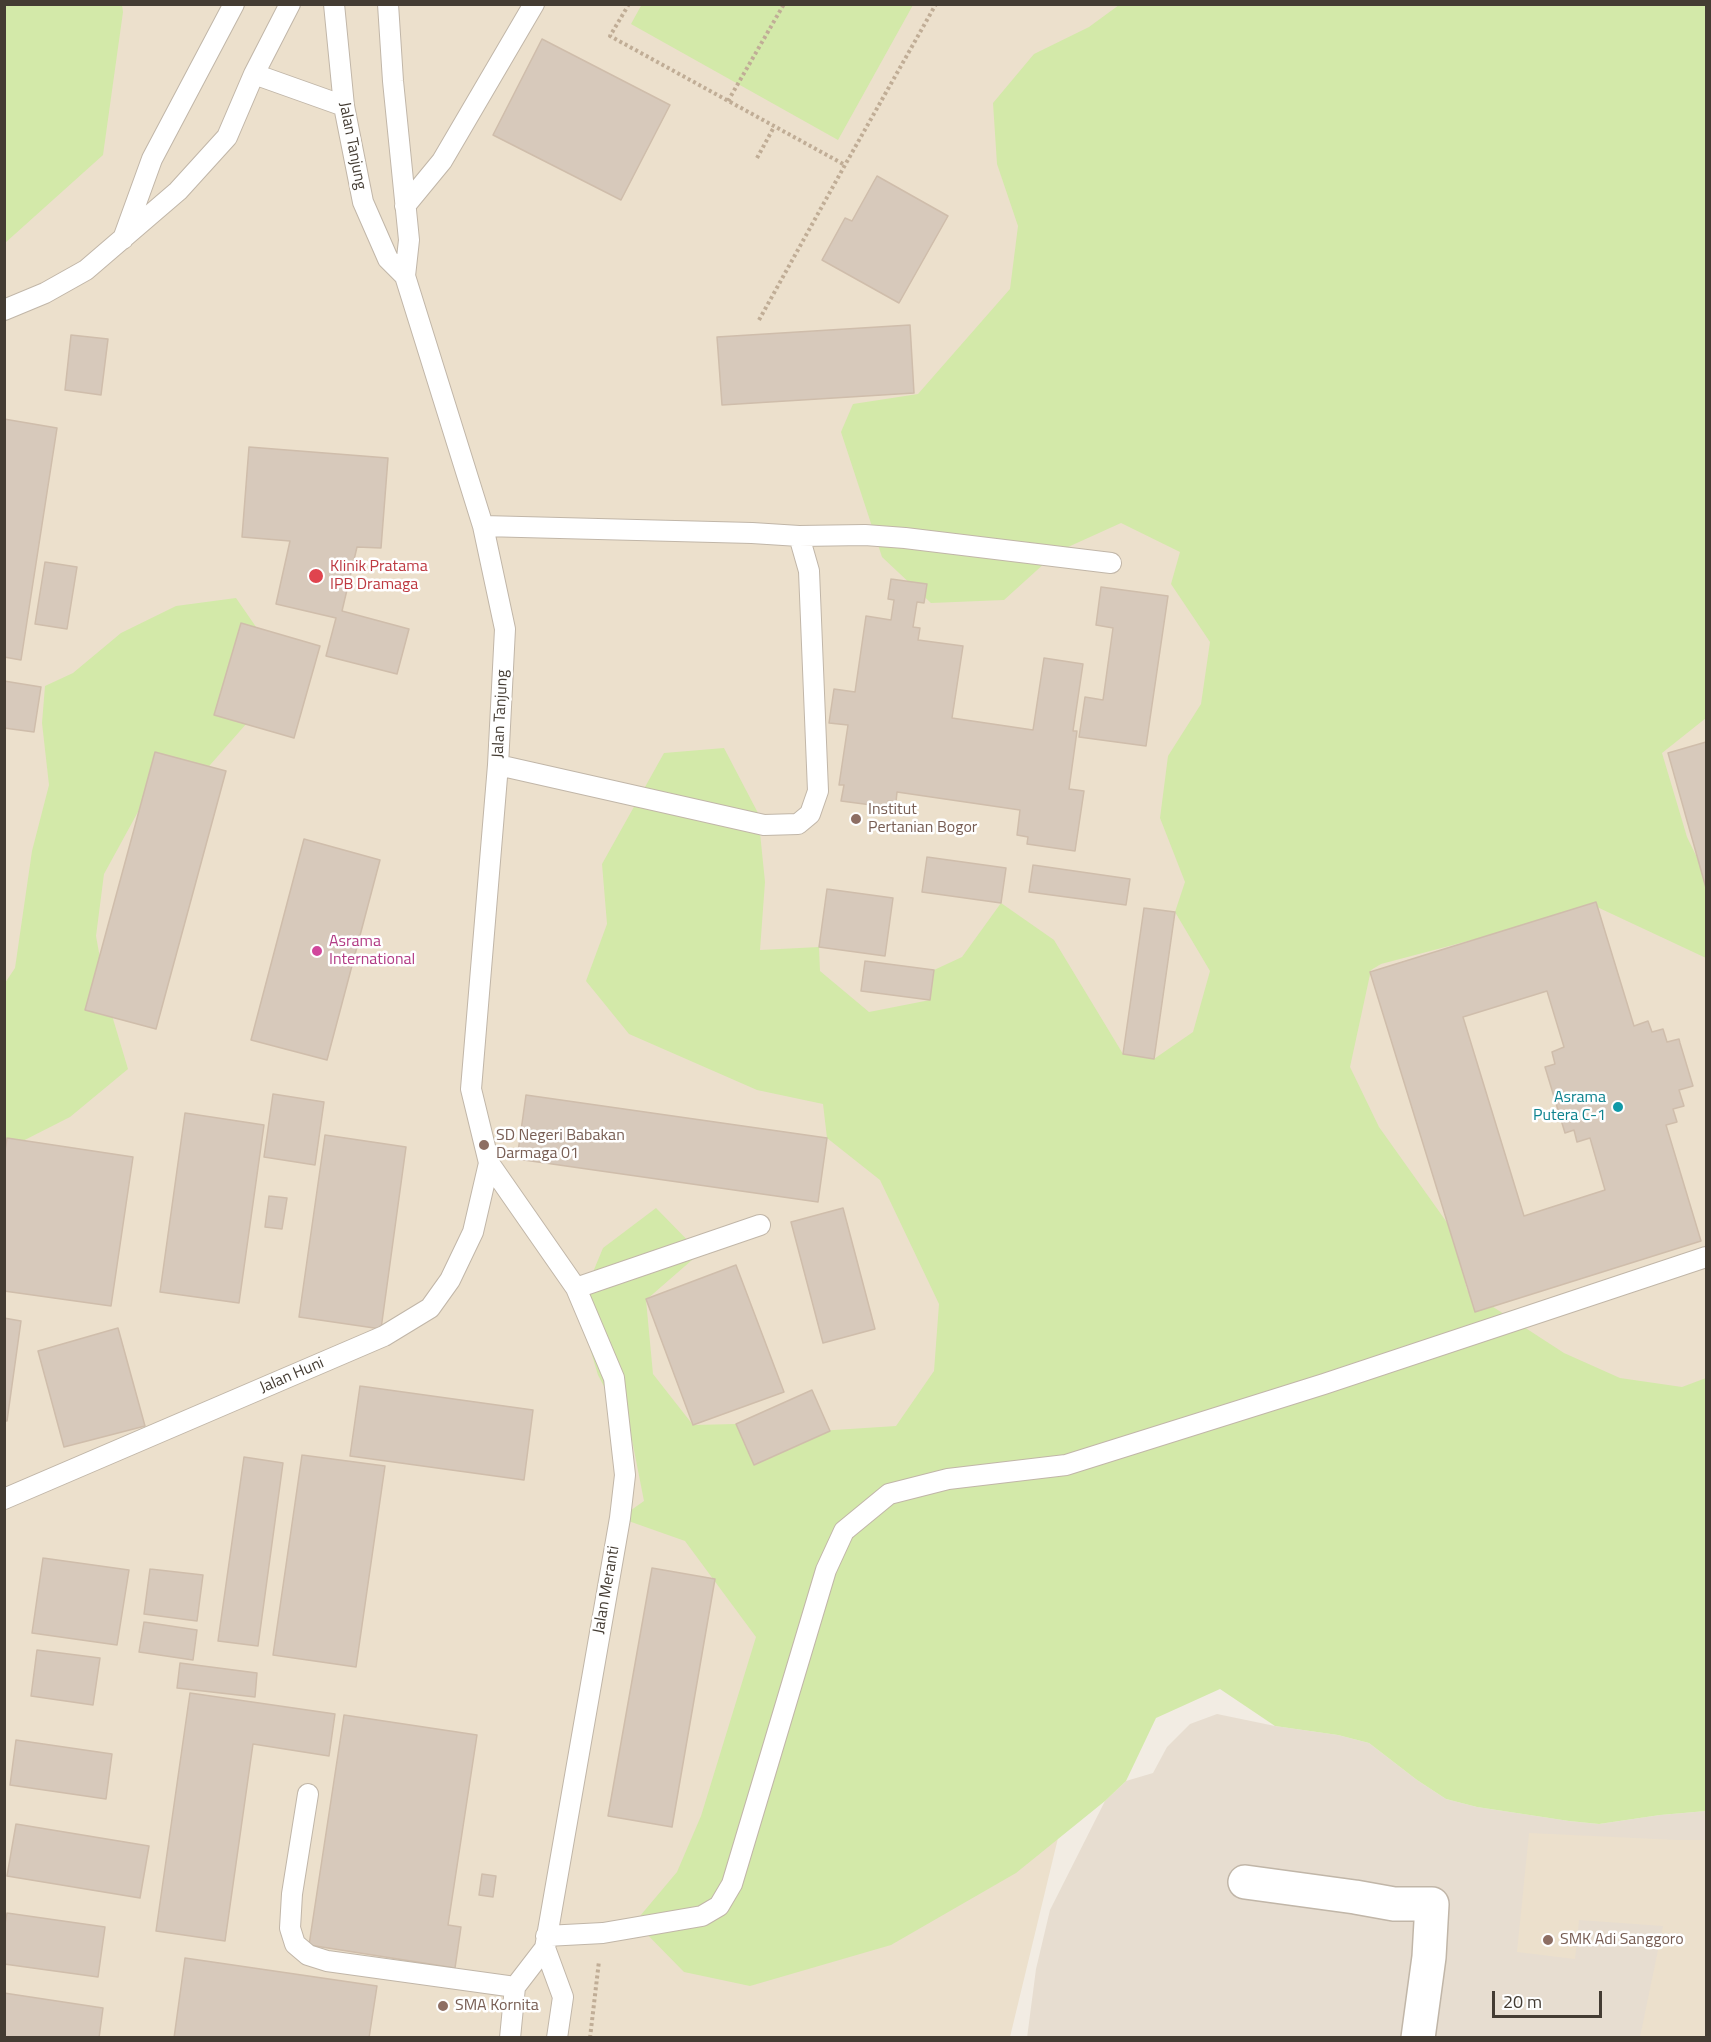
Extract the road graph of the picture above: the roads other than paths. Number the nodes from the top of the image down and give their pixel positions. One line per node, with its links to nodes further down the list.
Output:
1 (234, 4): 9 (lane)
2 (290, 4): 6 (lane)
3 (334, 4): 7 (lane, Jalan Tanjung)
4 (388, 4): 8 (lane, Jalan Tanjung)
5 (534, 4): 8 (lane)
6 (254, 74): 7 (lane); 9 (lane)
7 (344, 106): 10 (lane, Jalan Tanjung)
8 (405, 206): 10 (lane, Jalan Tanjung)
9 (122, 241): 11 (lane)
10 (405, 276): 12 (lane, Jalan Tanjung)
11 (4, 310)
12 (483, 526): 13 (lane); 15 (lane, Jalan Tanjung)
13 (799, 536): 14 (lane); 15 (lane)
14 (1111, 563)
15 (498, 765): 16 (lane, Jalan Tanjung)
16 (489, 1163): 19 (lane, Jalan Meranti); 20 (lane, Jalan Huni)
17 (760, 1225): 19 (lane)
18 (1707, 1257): 23 (lane)
19 (576, 1288): 23 (lane, Jalan Meranti)
20 (4, 1498)
21 (308, 1794): 24 (lane)
22 (1245, 1882): 27 (street)
23 (546, 1942): 24 (lane, Jalan Meranti); 26 (lane)
24 (515, 1987): 25 (lane)
25 (510, 2037)
26 (557, 2037)
27 (1418, 2037)

